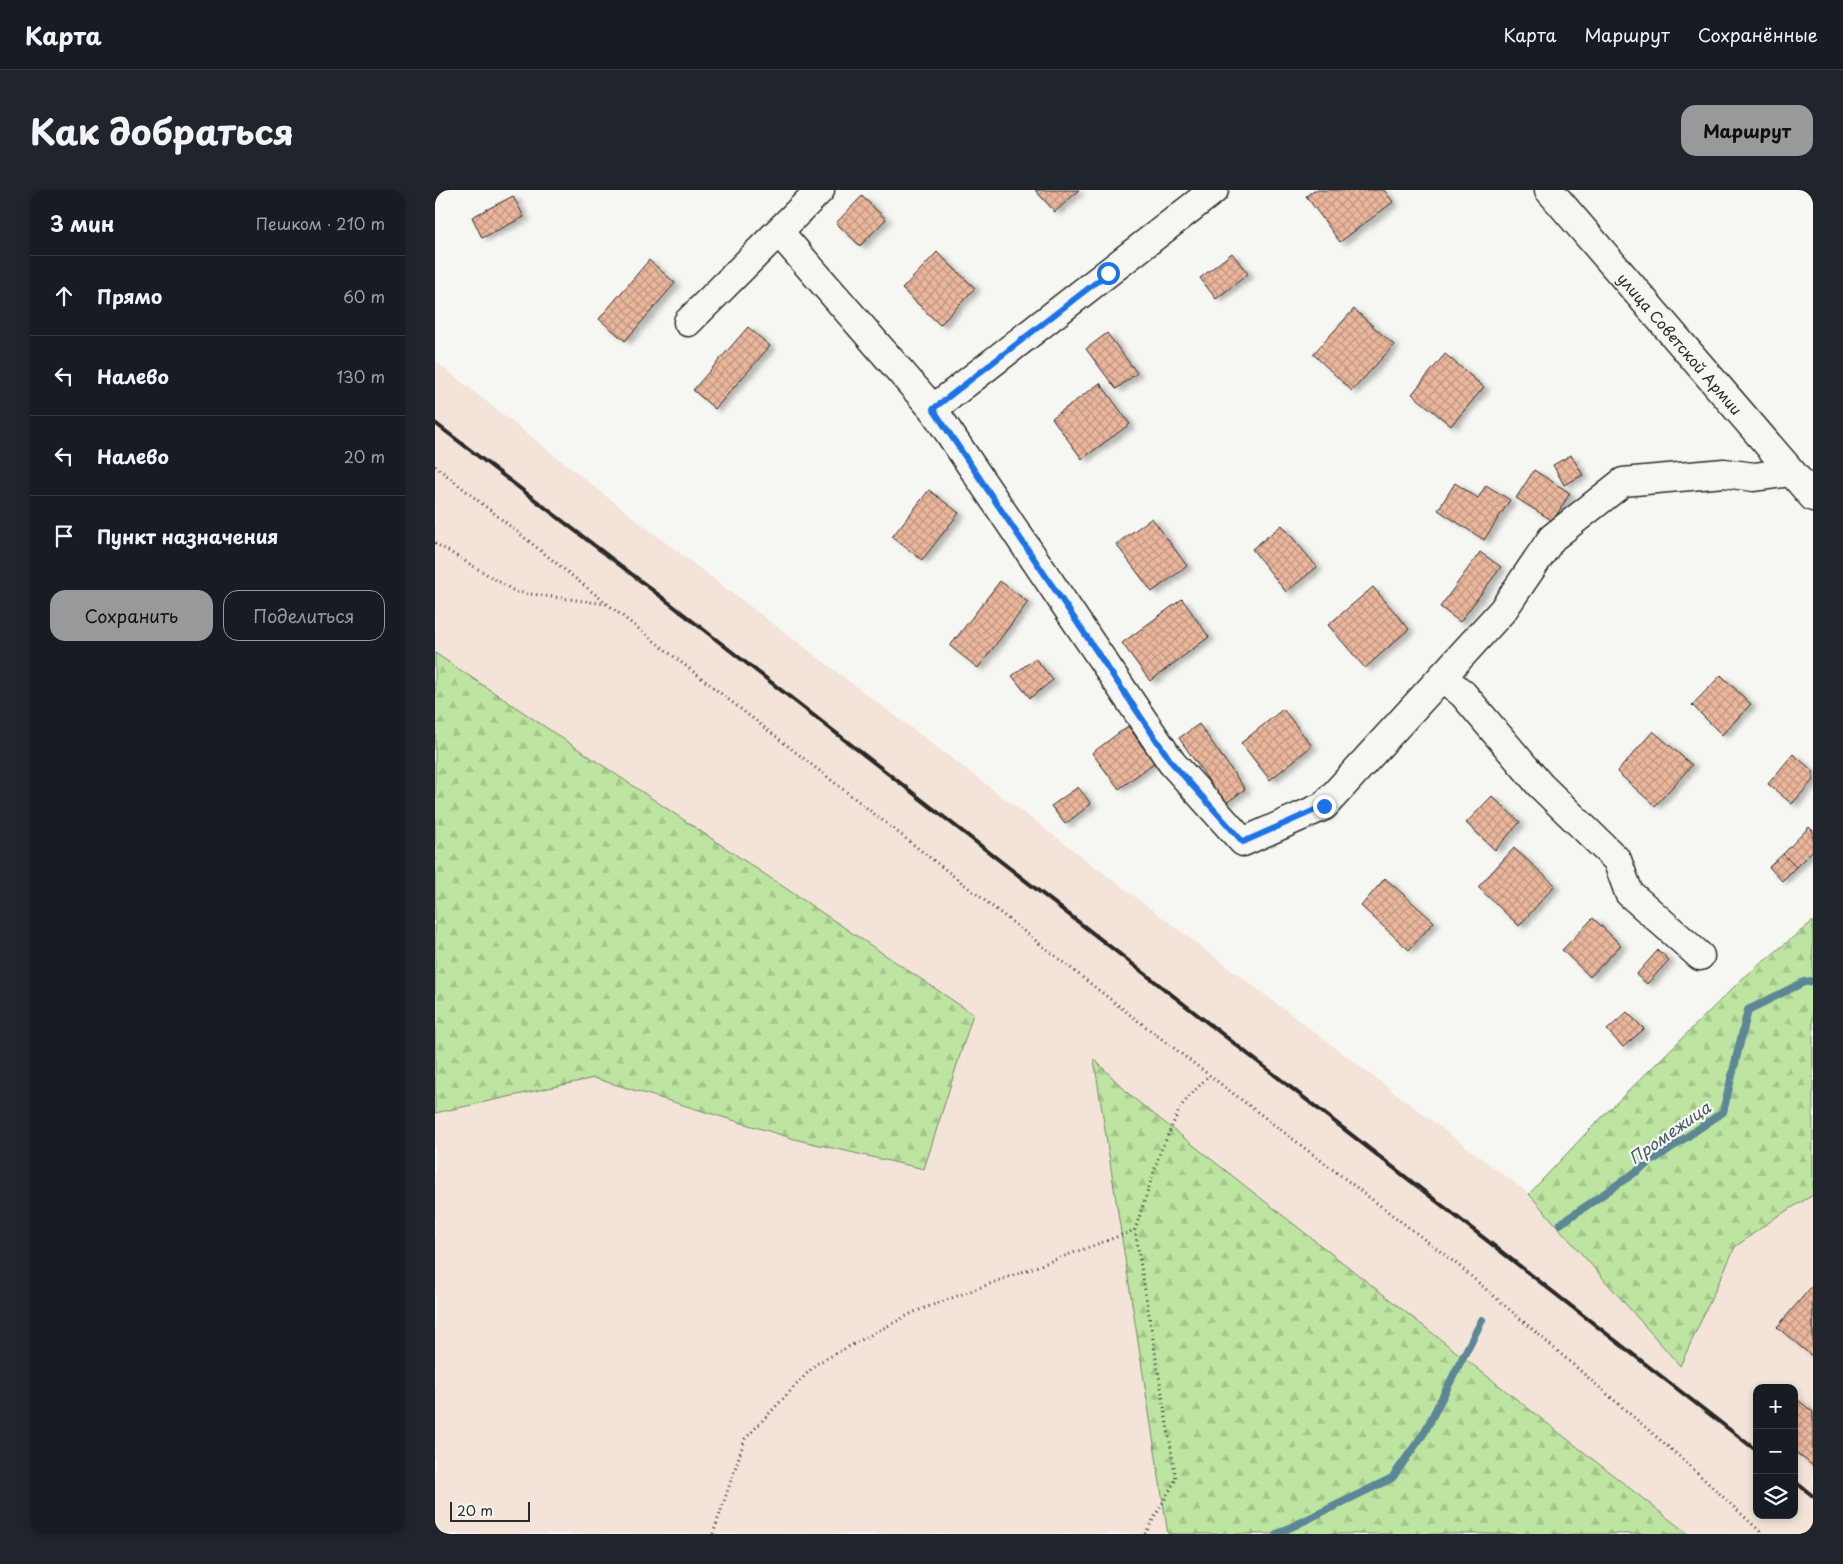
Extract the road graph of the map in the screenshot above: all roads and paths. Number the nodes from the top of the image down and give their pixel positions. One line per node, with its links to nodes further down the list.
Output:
1 (820, 190): 4 (main road)
2 (1214, 190): 6 (main road)
3 (1549, 190): 8 (main road, улица Советской Армии)
4 (779, 232): 5 (main road); 6 (main road)
5 (688, 322)
6 (933, 409): 12 (main road)
7 (435, 466): 11 (path)
8 (1791, 472): 9 (main road, улица Советской Армии); 12 (main road)
9 (1813, 497)
10 (435, 543): 11 (path)
11 (607, 604): 14 (path)
12 (1442, 677): 13 (main road)
13 (1700, 956)
14 (1209, 1075): 15 (path); 18 (path)
15 (1135, 1230): 16 (path); 17 (path)
16 (713, 1534)
17 (1145, 1534)
18 (1763, 1534)

